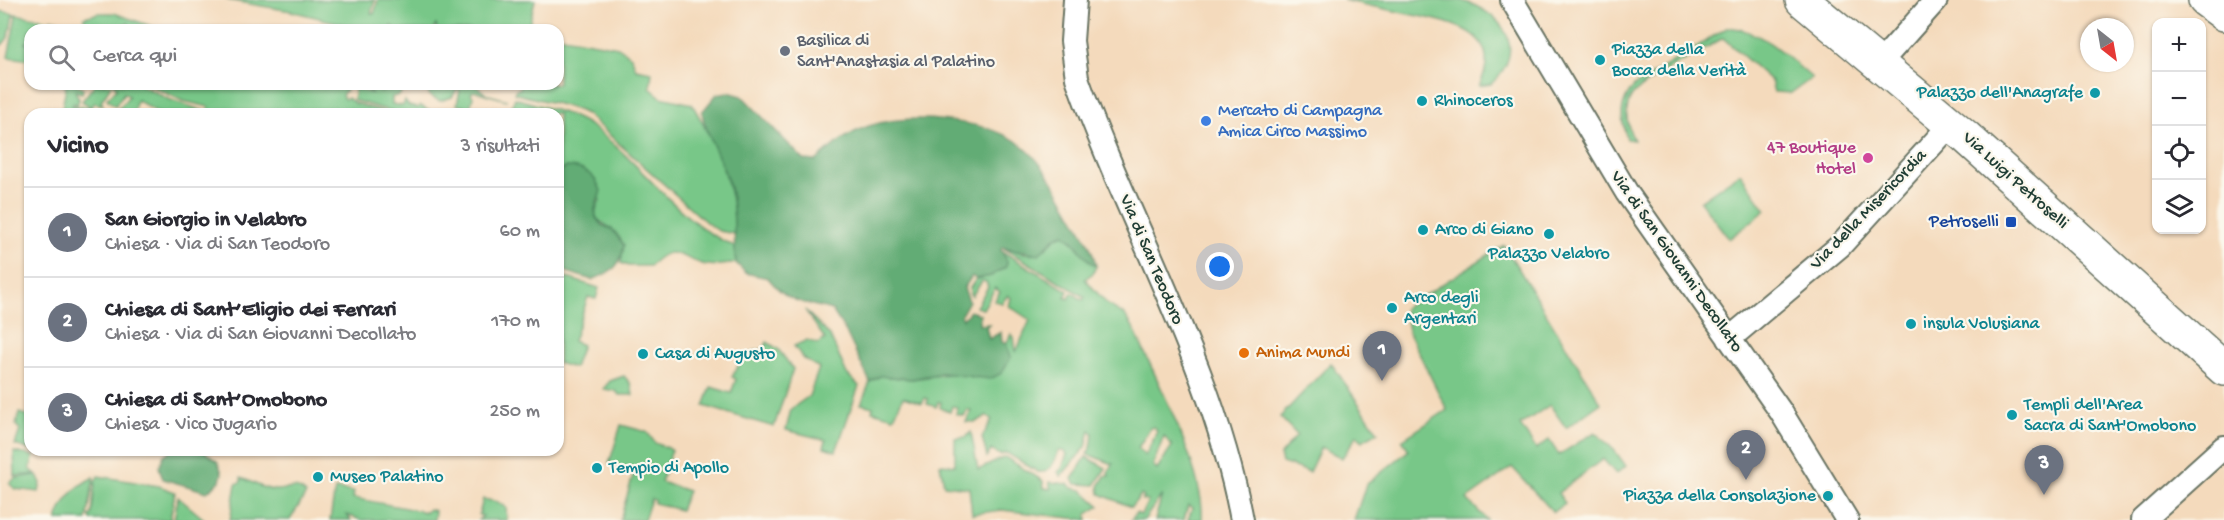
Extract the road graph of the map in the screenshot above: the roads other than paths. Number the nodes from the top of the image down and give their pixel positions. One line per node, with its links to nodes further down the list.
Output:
1 (1076, 0): 12 (street, Via di San Teodoro)
2 (1512, 0): 9 (street, Via di San Giovanni Decollato)
3 (1802, 0): 7 (main road, Via Luigi Petroselli)
4 (1936, 0): 7 (street)
5 (2205, 0): 6 (main road)
6 (2224, 14)
7 (1879, 64): 8 (main road, Via Luigi Petroselli)
8 (1951, 124): 9 (street, Via della Misericordia); 10 (main road, Via Luigi Petroselli)
9 (1729, 339): 13 (street, Via di San Giovanni Decollato)
10 (2224, 369)
11 (2224, 447): 14 (street)
12 (1242, 520)
13 (1847, 520)
14 (2142, 520)

